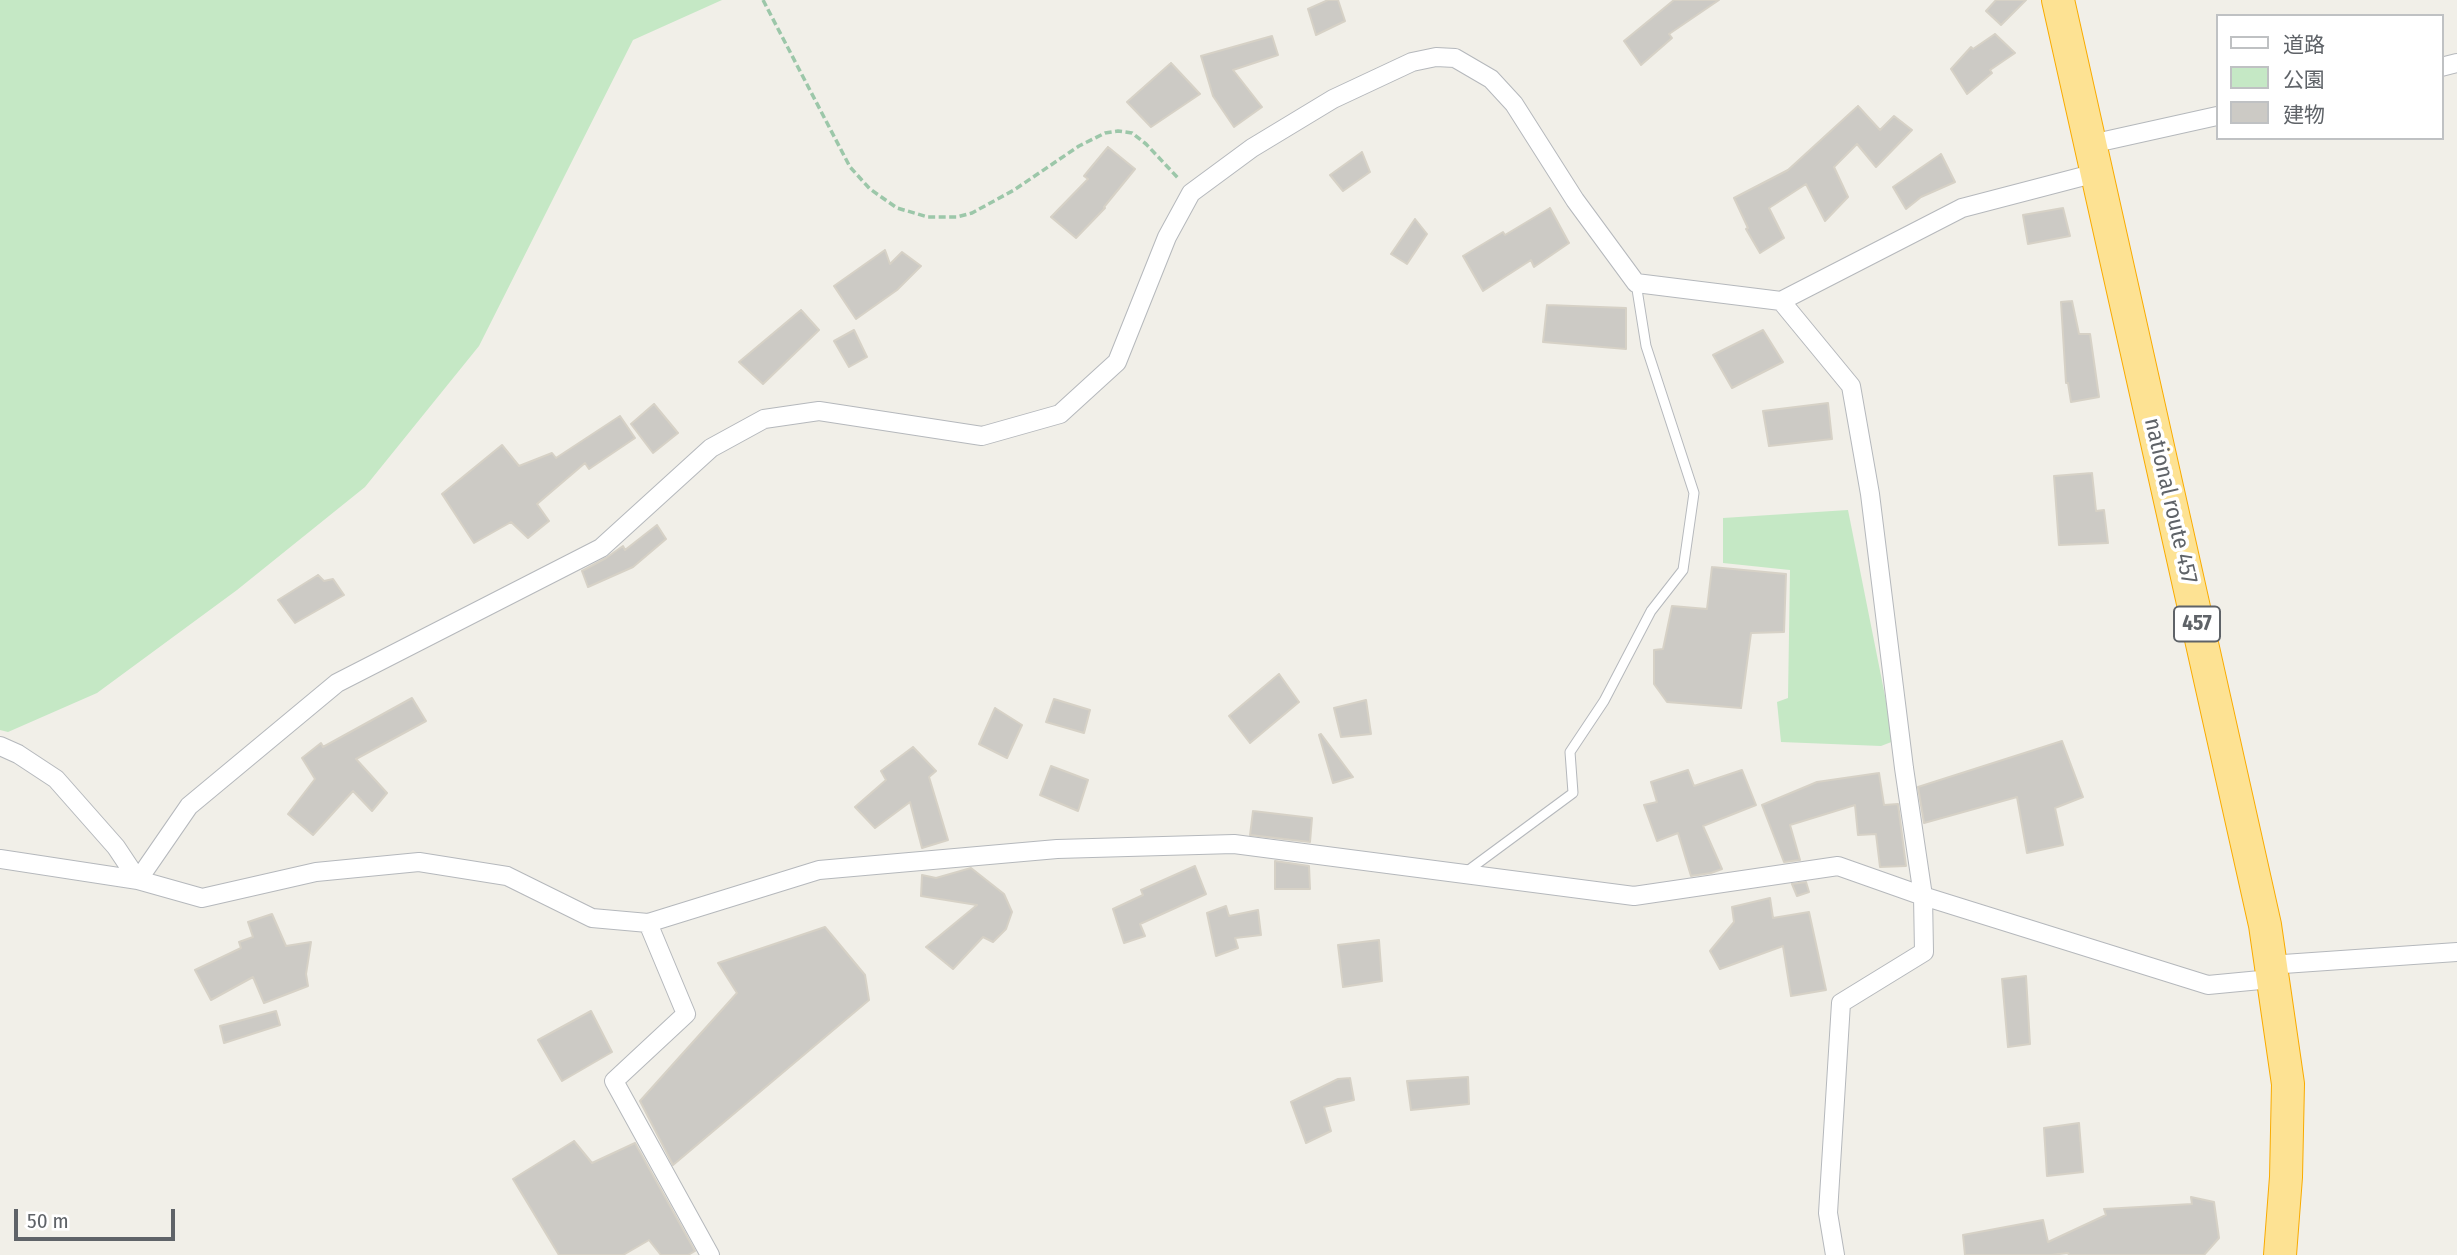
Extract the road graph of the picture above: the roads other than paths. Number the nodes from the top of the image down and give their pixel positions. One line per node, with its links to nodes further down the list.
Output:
1 (2058, 0): 3 (highway, national route 457 / 457)
2 (2216, 116): 3 (street)
3 (2094, 158): 5 (street); 13 (highway, national route 457 / 457)
4 (1636, 283): 5 (street); 8 (lane); 9 (street)
5 (1781, 301): 10 (street)
6 (0, 746): 9 (street)
7 (0, 859): 9 (street)
8 (1464, 874): 10 (street); 11 (street)
9 (138, 880): 11 (street)
10 (1923, 895): 13 (street); 15 (street)
11 (648, 923): 14 (street)
12 (2457, 952): 13 (street)
13 (2270, 972): 16 (highway, national route 457 / 457)
14 (710, 1255)
15 (1836, 1255)
16 (2280, 1255)

